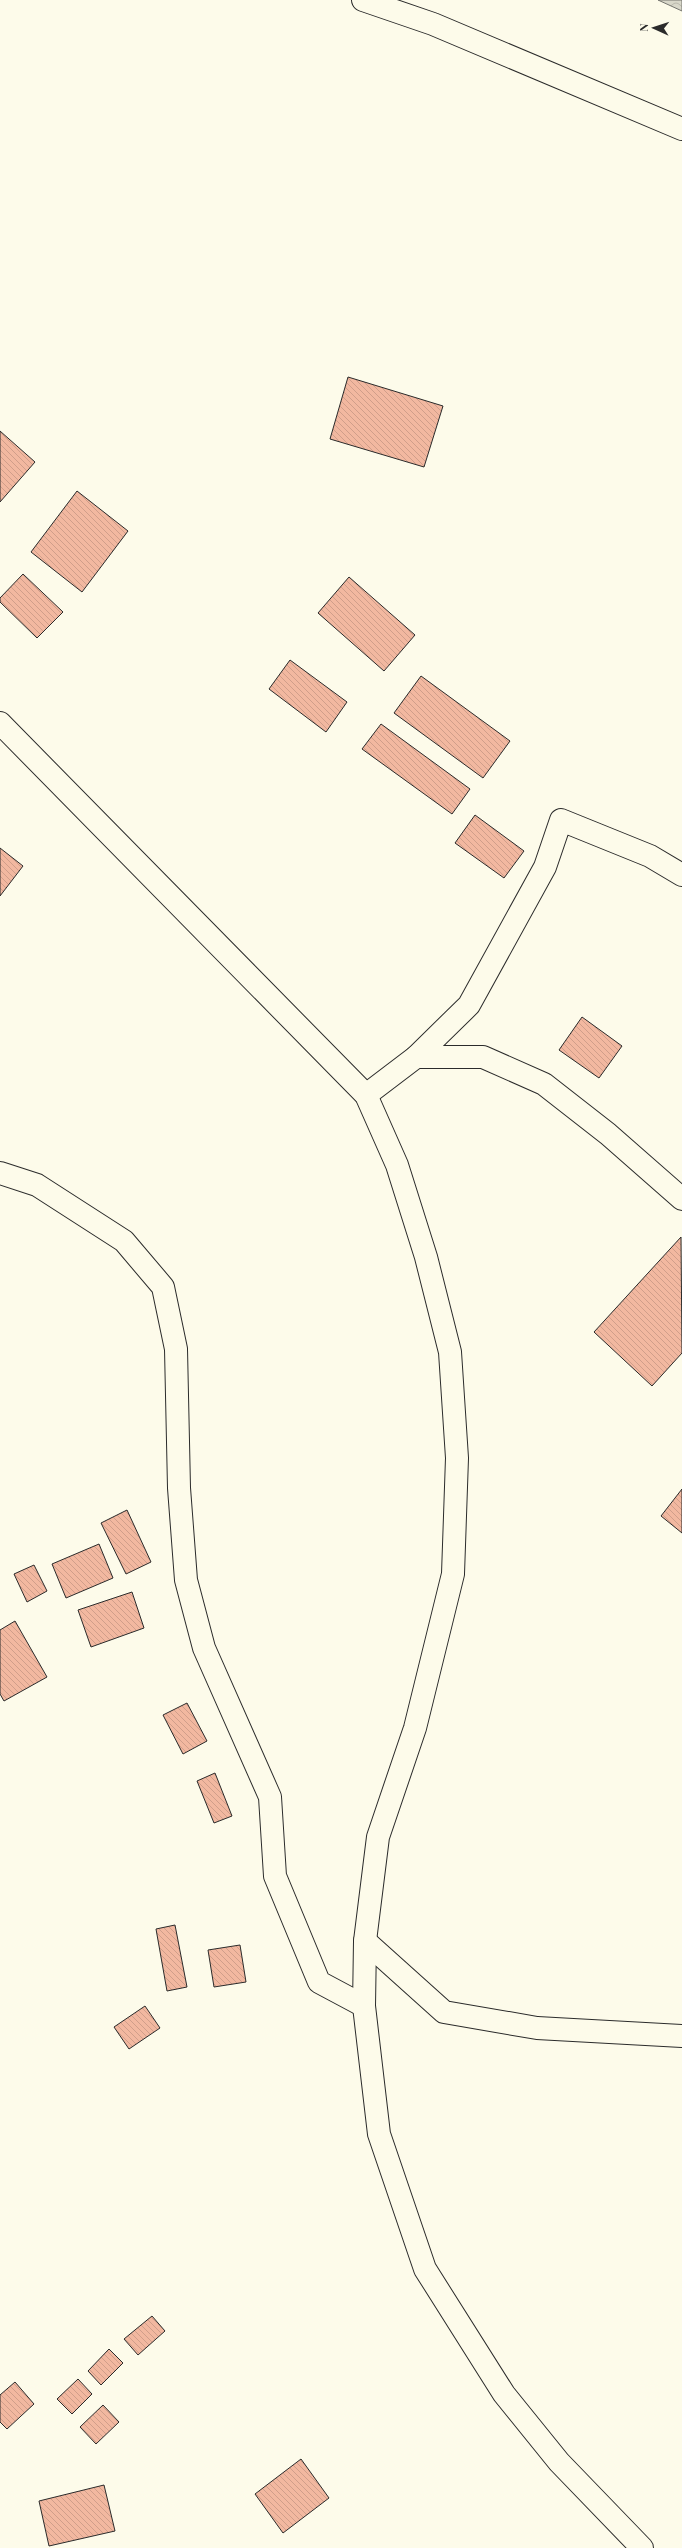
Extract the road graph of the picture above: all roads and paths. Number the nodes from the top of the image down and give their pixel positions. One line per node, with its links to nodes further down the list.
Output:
1 (363, 0): 2 (main road)
2 (682, 129)
3 (0, 723): 6 (main road)
4 (682, 875): 5 (main road)
5 (416, 1056): 6 (main road); 8 (main road)
6 (366, 1096): 9 (main road)
7 (0, 1173): 10 (main road)
8 (682, 1198)
9 (365, 1941): 10 (main road); 11 (main road)
10 (364, 2006): 12 (main road)
11 (682, 2036)
12 (642, 2548)

